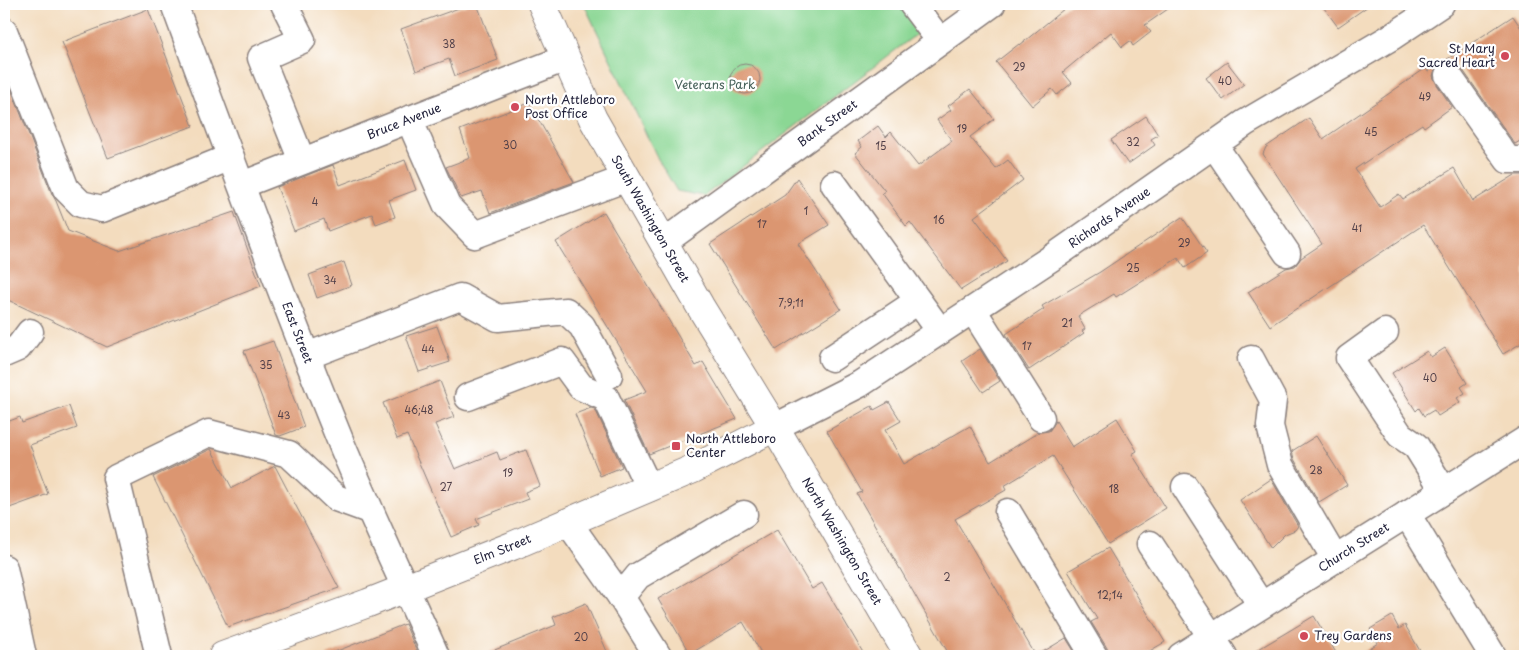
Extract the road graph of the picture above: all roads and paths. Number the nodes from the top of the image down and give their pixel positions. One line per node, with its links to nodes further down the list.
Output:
1 (174, 4): 14 (street, East Street)
2 (284, 4): 16 (street)
3 (542, 4): 10 (main road, South Washington Street)
4 (912, 4): 9 (street)
5 (992, 4): 9 (street, Bank Street)
6 (1441, 4): 7 (street, Richards Avenue)
7 (1412, 12): 13 (street, Richards Avenue)
8 (4, 31): 14 (street)
9 (940, 41): 20 (street, Bank Street)
10 (566, 58): 12 (street, Bruce Avenue); 17 (main road, South Washington Street)
11 (1448, 75): 15 (street)
12 (409, 119): 16 (street, Bruce Avenue); 17 (street)
13 (1214, 145): 21 (street); 23 (street, Richards Avenue)
14 (231, 157): 19 (street, East Street)
15 (1525, 160)
16 (302, 162): 19 (street, Bruce Avenue)
17 (626, 178): 20 (main road, South Washington Street)
18 (834, 184): 22 (street)
19 (242, 185): 28 (street, East Street)
20 (664, 242): 34 (main road, South Washington Street)
21 (1288, 253)
22 (918, 300): 24 (street); 29 (street)
23 (972, 310): 24 (street, Richards Avenue); 33 (street)
24 (940, 331): 34 (street, Richards Avenue)
25 (30, 332): 27 (street)
26 (1385, 332): 38 (street)
27 (4, 354)
28 (307, 356): 31 (street); 39 (street, East Street)
29 (832, 358)
30 (1251, 360): 45 (street)
31 (609, 375)
32 (468, 397): 37 (street)
33 (1041, 418)
34 (775, 427): 37 (main road, Elm Street); 56 (main road, North Washington Street)
35 (1525, 440): 38 (street, Church Street)
36 (1185, 487): 49 (street)
37 (649, 488): 43 (main road, Elm Street)
38 (1444, 491): 42 (street, Church Street)
39 (369, 510): 47 (street, East Street); 52 (street)
40 (1008, 512): 57 (street)
41 (744, 514): 48 (street)
42 (1407, 514): 45 (street, Church Street); 59 (street)
43 (568, 522): 47 (main road, Elm Street); 48 (street)
44 (1150, 544): 50 (street)
45 (1335, 559): 49 (street, Church Street)
46 (4, 568): 51 (street)
47 (406, 588): 53 (main road, Elm Street); 54 (street, East Street)
48 (621, 597): 55 (street)
49 (1261, 605): 50 (street, Church Street)
50 (1218, 646): 58 (street, Church Street)
51 (23, 656)
52 (159, 656)
53 (223, 656)
54 (436, 656)
55 (658, 656)
56 (909, 656)
57 (1094, 656)
58 (1181, 656)
59 (1493, 656)

